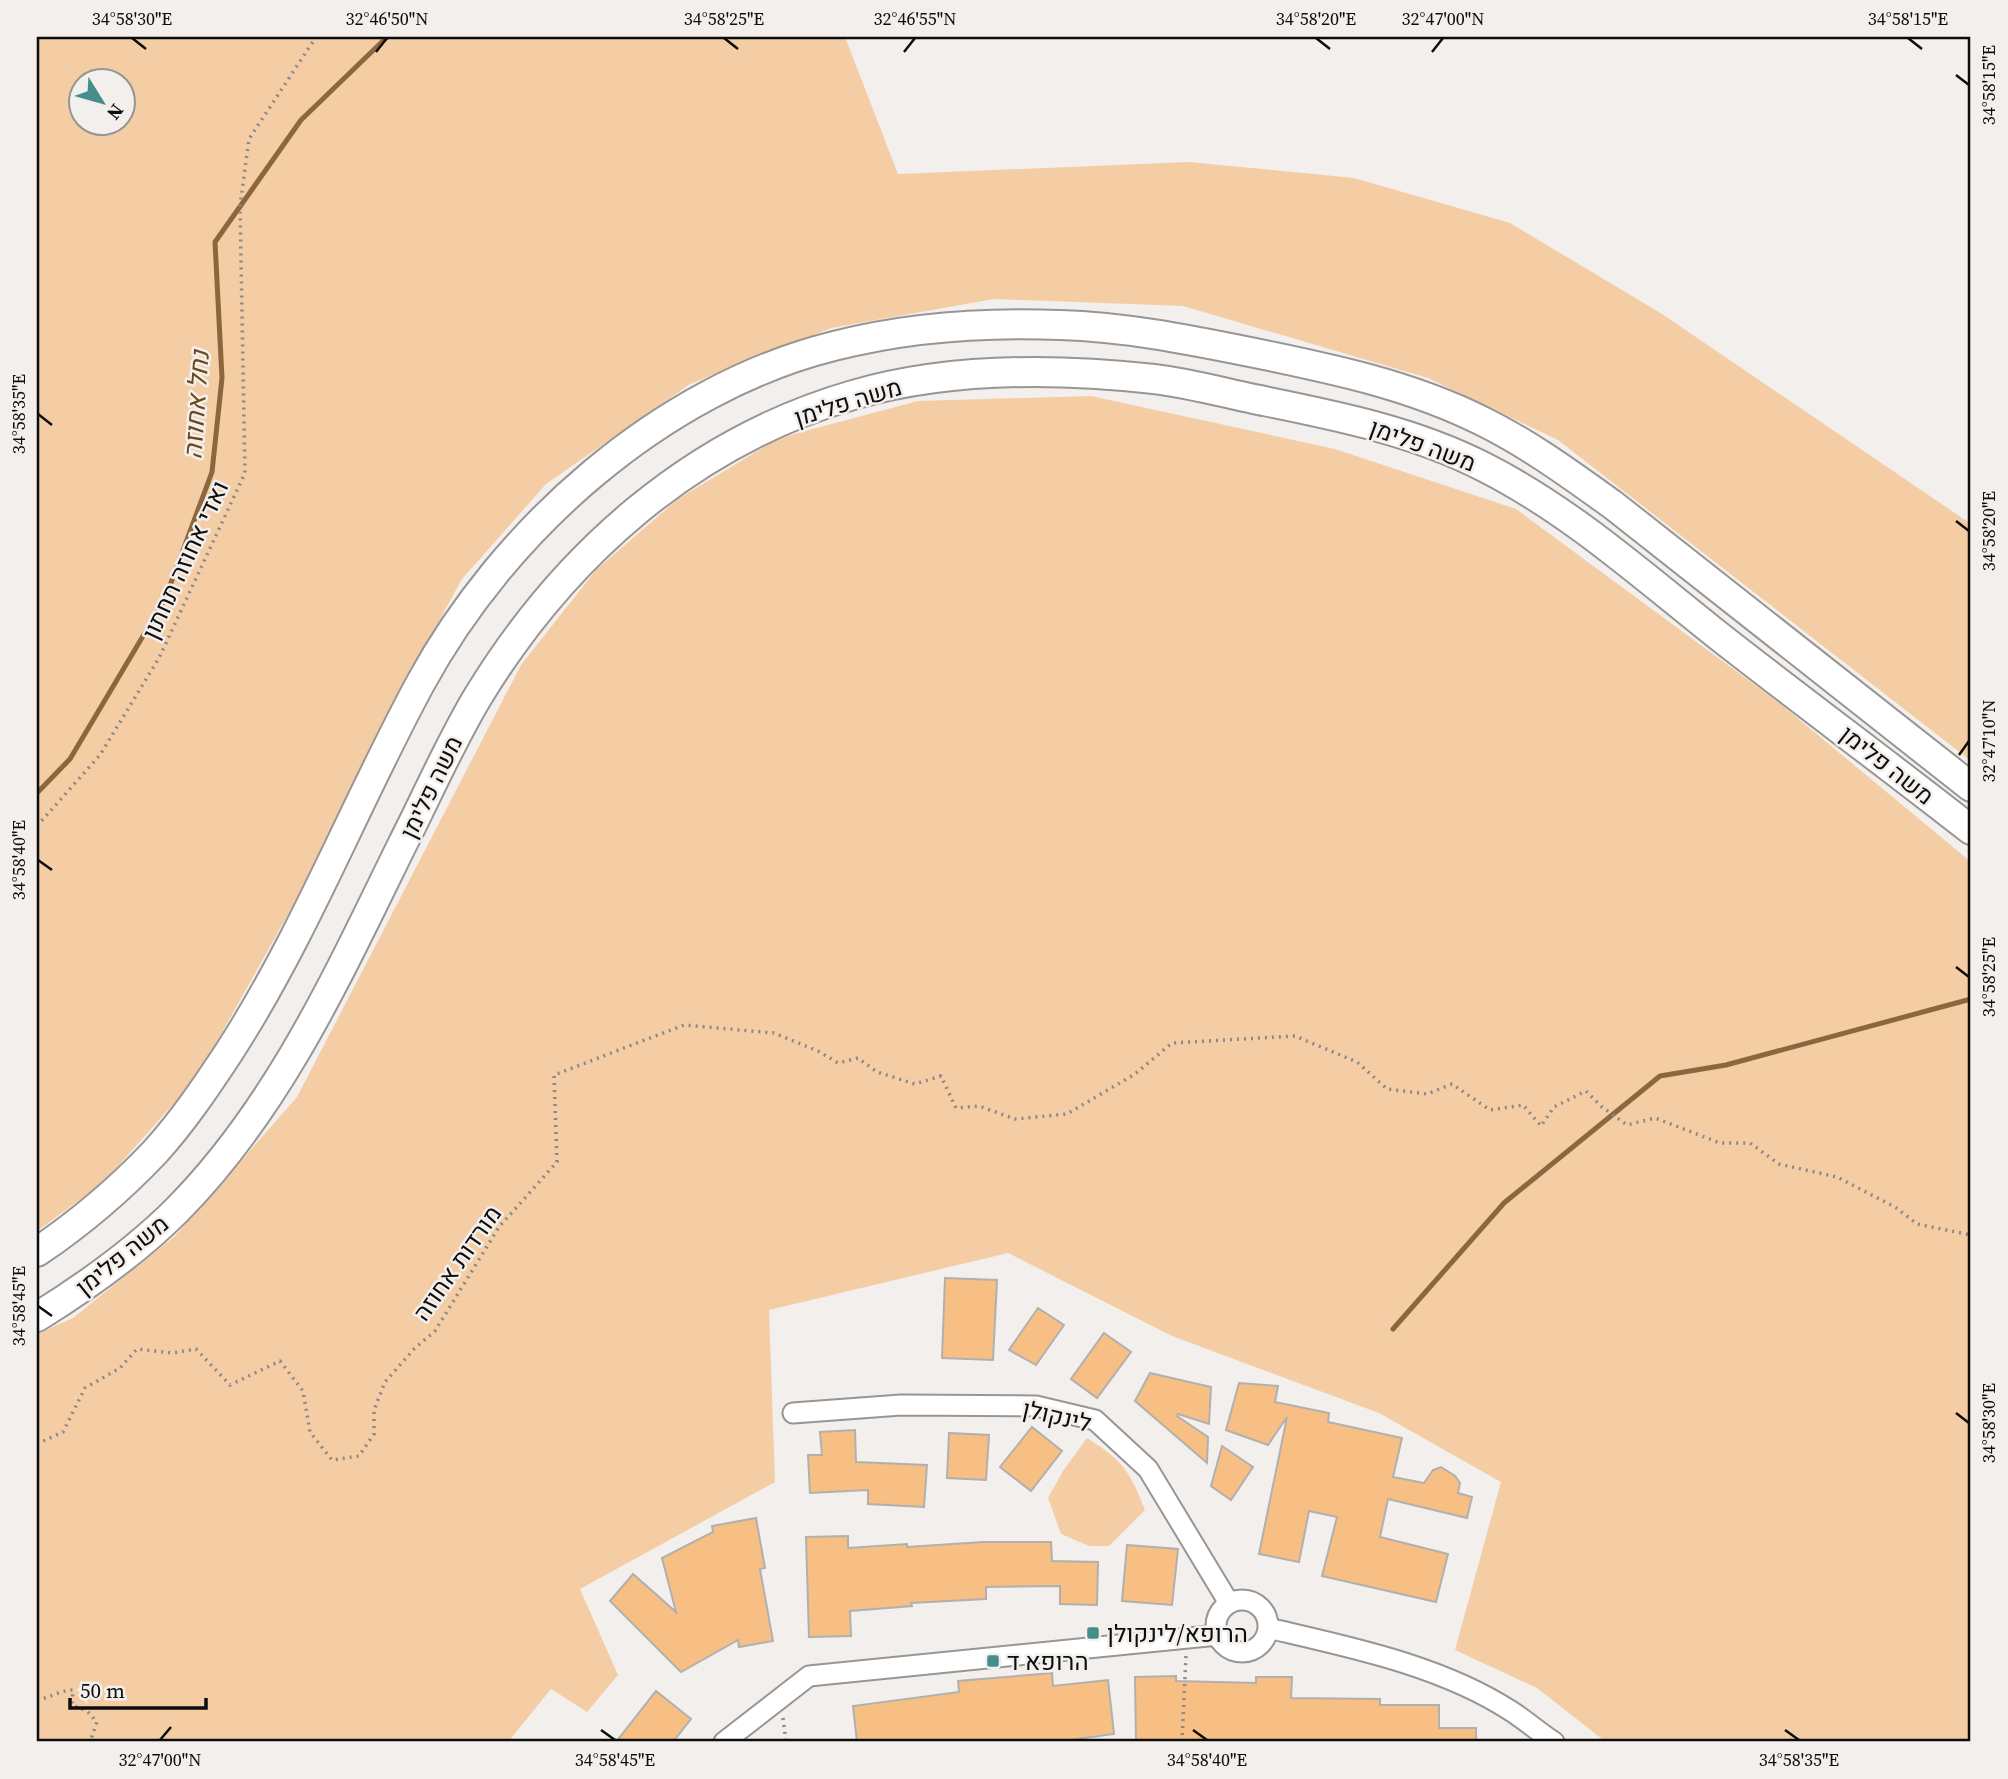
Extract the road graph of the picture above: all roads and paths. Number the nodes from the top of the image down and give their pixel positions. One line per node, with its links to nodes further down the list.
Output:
1 (316, 37): 3 (path, ואדי אחוזה תחתון)
2 (1971, 787): 6 (main road, משה פלימן)
3 (37, 826)
4 (1971, 830): 7 (main road, משה פלימן)
5 (1971, 1235): 9 (path, מורדות אחוזה)
6 (37, 1252)
7 (37, 1318)
8 (793, 1413): 10 (street, לינקולן)
9 (37, 1444)
10 (1229, 1603): 11 (street); 12 (street)
11 (1268, 1628): 12 (street); 18 (street)
12 (1218, 1636): 13 (street)
13 (1187, 1639): 16 (street); 17 (path)
14 (37, 1700): 15 (path)
15 (94, 1742)
16 (724, 1742)
17 (1182, 1742)
18 (1554, 1742)

